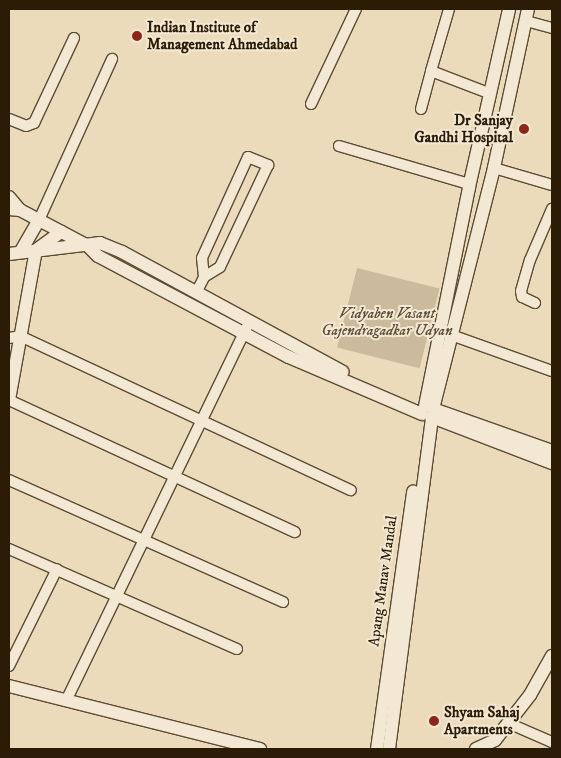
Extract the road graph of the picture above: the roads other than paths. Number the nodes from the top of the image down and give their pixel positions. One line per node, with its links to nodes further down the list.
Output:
1 (356, 9): 10 (street)
2 (449, 9): 8 (street)
3 (509, 9): 9 (street, Apang Manav Mandal)
4 (527, 15): 5 (street); 14 (street)
5 (552, 28)
6 (74, 38): 12 (street)
7 (112, 59): 21 (street)
8 (431, 71): 9 (street); 11 (street)
9 (490, 94): 15 (street, Apang Manav Mandal)
10 (311, 104)
11 (420, 109)
12 (9, 119)
13 (339, 146): 15 (street)
14 (494, 168): 16 (street); 17 (street)
15 (469, 185): 17 (street); 35 (street, Apang Manav Mandal)
16 (552, 185)
17 (488, 192): 31 (street)
18 (9, 197): 19 (street)
19 (14, 210): 21 (street)
20 (552, 210): 29 (street)
21 (39, 220): 22 (street); 25 (street)
22 (62, 232): 23 (street); 24 (street)
23 (88, 246): 24 (street); 28 (street); 30 (street)
24 (36, 250): 25 (street); 32 (street)
25 (22, 251): 26 (street)
26 (9, 254)
27 (204, 277): 27 (street); 28 (street)
28 (196, 293): 30 (street)
29 (535, 303)
30 (246, 328): 35 (street); 36 (street)
31 (454, 336): 33 (street); 35 (street)
32 (15, 337): 34 (street); 36 (street)
33 (552, 371)
34 (9, 400): 39 (street)
35 (427, 412): 37 (street); 38 (street); 56 (street, Apang Manav Mandal); 57 (street)
36 (202, 418): 39 (street); 41 (street)
37 (552, 451)
38 (552, 463)
39 (173, 478): 42 (street); 43 (street)
40 (9, 480): 43 (street)
41 (352, 490)
42 (295, 532)
43 (144, 538): 46 (street); 47 (street)
44 (9, 549): 45 (street)
45 (57, 569): 46 (street); 50 (street)
46 (117, 594): 48 (street); 52 (street)
47 (282, 602)
48 (237, 649)
49 (552, 656): 53 (street)
50 (9, 666)
51 (9, 686): 52 (street)
52 (66, 701): 55 (street)
53 (508, 723): 54 (street); 58 (street)
54 (552, 742)
55 (260, 749)
56 (377, 749)
57 (390, 749)
58 (476, 749)

